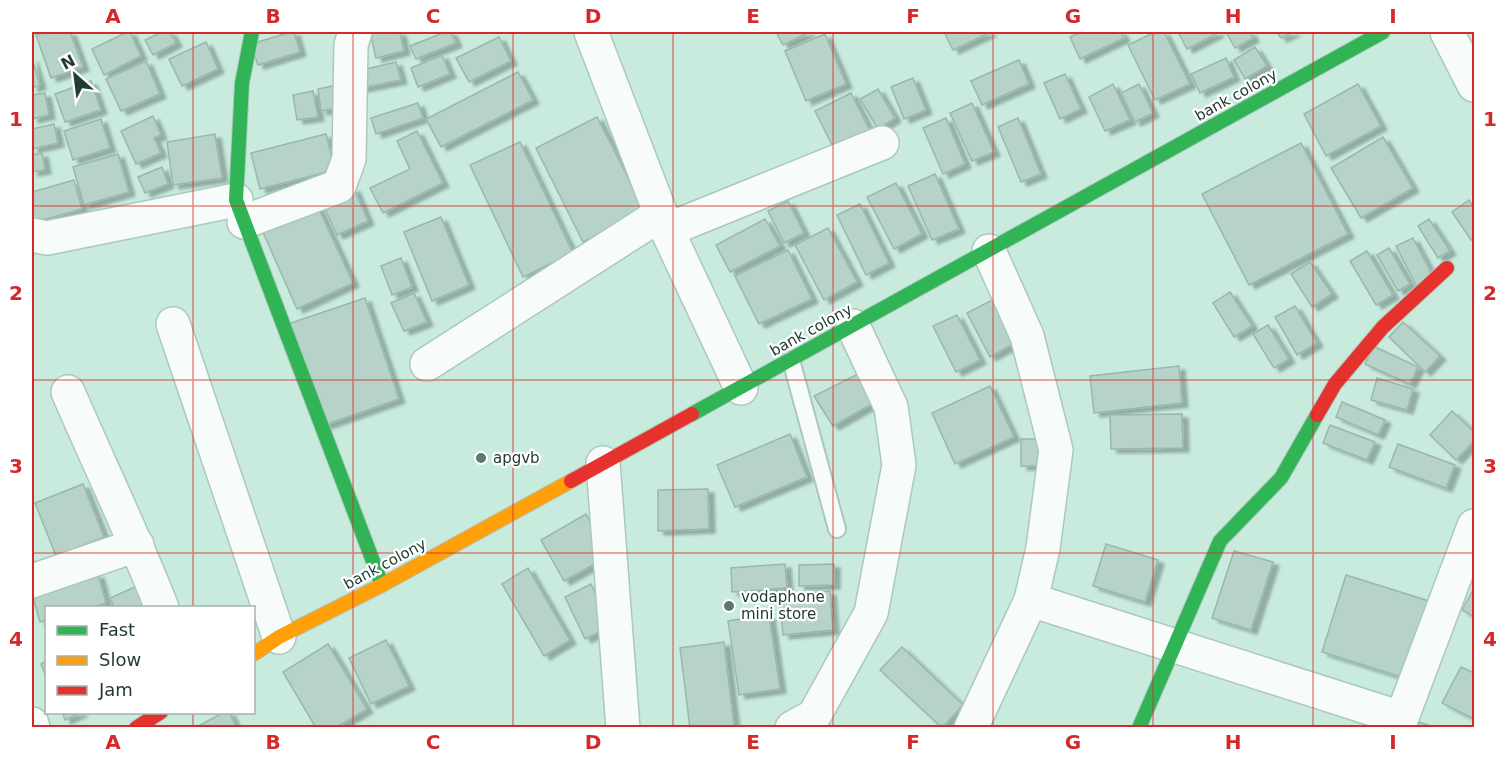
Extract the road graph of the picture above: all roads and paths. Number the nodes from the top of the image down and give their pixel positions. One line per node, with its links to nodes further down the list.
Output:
1 (252, 32): 8 (main road)
2 (355, 32): 8 (street)
3 (1383, 32): 11 (main road, bank colony)
4 (1447, 32): 6 (street)
5 (601, 36): 9 (street)
6 (1474, 85)
7 (882, 143): 9 (street)
8 (240, 211): 10 (street); 24 (main road)
9 (664, 222): 16 (street); 17 (street)
10 (32, 235)
11 (990, 251): 14 (main road, bank colony); 25 (street)
12 (1447, 268): 30 (main road)
13 (173, 324): 27 (street)
14 (853, 326): 15 (main road, bank colony); 35 (street)
15 (791, 360): 17 (main road, bank colony); 21 (lane)
16 (427, 364)
17 (741, 388): 19 (main road, bank colony)
18 (68, 392): 22 (street)
19 (603, 463): 24 (main road, bank colony); 34 (street)
20 (1474, 526): 32 (street)
21 (837, 529)
22 (138, 545): 23 (street); 26 (street)
23 (32, 580)
24 (382, 585): 29 (main road, bank colony)
25 (1031, 600): 30 (street); 36 (street)
26 (161, 606)
27 (254, 606)
28 (255, 608): 29 (street)
29 (266, 646)
30 (1176, 646): 32 (street); 37 (main road)
31 (158, 714): 33 (main road)
32 (1400, 723)
33 (136, 728)
34 (623, 728)
35 (792, 728)
36 (971, 728)
37 (1139, 728)

